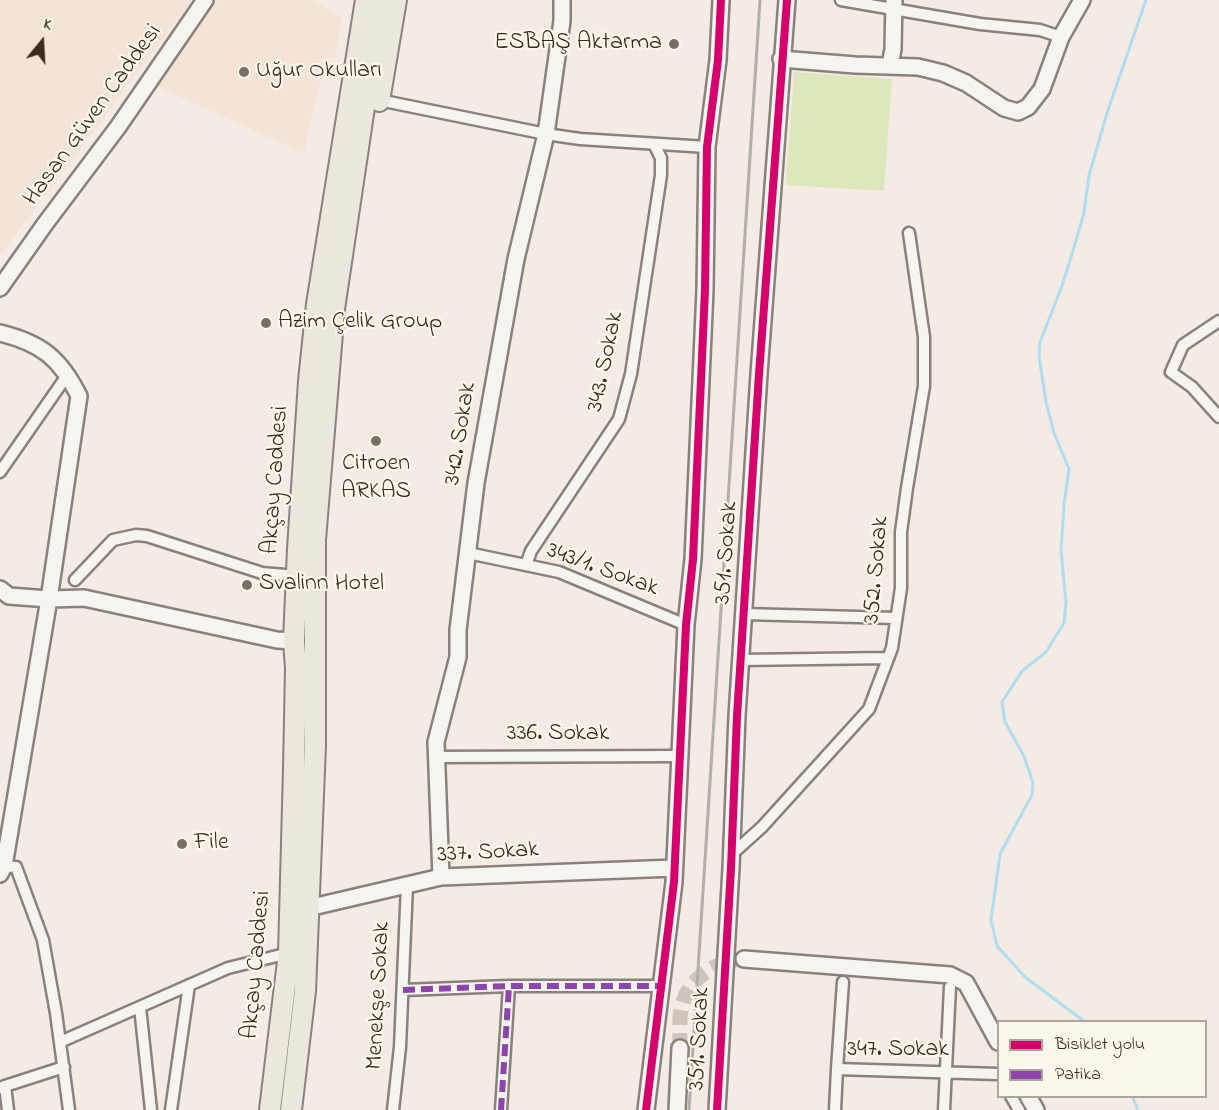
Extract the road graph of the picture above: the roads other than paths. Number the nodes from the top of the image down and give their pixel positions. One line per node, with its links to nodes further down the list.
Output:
1 (205, 0): 21 (street, Hasan Güven Caddesi)
2 (354, 0): 22 (highway)
3 (366, 0): 22 (highway, Akçay Caddesi)
4 (562, 0): 17 (street, 342. Sokak)
5 (721, 0): 14 (street)
6 (731, 0): 14 (street)
7 (787, 0): 13 (street, 351. Sokak)
8 (842, 0): 11 (street)
9 (391, 1): 16 (highway); 22 (highway, Akçay Caddesi)
10 (1079, 1): 12 (street)
11 (894, 4): 12 (street); 15 (street)
12 (1061, 37): 15 (street)
13 (781, 59): 15 (street); 34 (street, 351. Sokak)
14 (718, 60): 19 (street)
15 (890, 66)
16 (379, 100): 17 (street); 22 (highway)
17 (546, 134): 18 (street); 28 (street, 342. Sokak)
18 (654, 144): 19 (street); 29 (street, 343. Sokak)
19 (707, 147): 36 (street)
20 (909, 233): 35 (street, 352. Sokak)
21 (0, 288)
22 (325, 306): 30 (highway, Akçay Caddesi); 47 (highway, Akçay Caddesi)
23 (1219, 321): 26 (street)
24 (0, 333): 25 (street)
25 (68, 374): 27 (street); 33 (street)
26 (1219, 417)
27 (0, 472)
28 (468, 553): 29 (street, 343/1. Sokak); 41 (street, 342. Sokak)
29 (526, 565): 36 (street, 343/1. Sokak)
30 (297, 576): 31 (street); 37 (highway, Akçay Caddesi)
31 (75, 580)
32 (0, 589): 33 (street)
33 (49, 599): 37 (street); 44 (street)
34 (743, 614): 35 (street); 39 (street, 351. Sokak)
35 (896, 618): 38 (street, 352. Sokak)
36 (686, 625): 40 (street)
37 (294, 641): 48 (highway, Akçay Caddesi)
38 (888, 658): 39 (street); 42 (street, 352. Sokak)
39 (741, 660): 42 (street, 351. Sokak)
40 (680, 756): 41 (street, 336. Sokak); 43 (street)
41 (436, 757): 45 (street, 342. Sokak)
42 (732, 855): 75 (street, 351. Sokak)
43 (674, 868): 45 (street, 337. Sokak); 53 (street)
44 (1, 869): 58 (street)
45 (441, 877): 46 (street, 337. Sokak)
46 (407, 885): 47 (street, 337. Sokak); 55 (street, Menekşe Sokak)
47 (308, 908): 70 (highway, Akçay Caddesi)
48 (288, 953): 51 (street); 69 (highway, Akçay Caddesi)
49 (744, 959): 50 (street)
50 (844, 975): 57 (street); 61 (street)
51 (189, 985): 56 (street); 68 (street)
52 (509, 986): 53 (street); 55 (street); 72 (street)
53 (662, 986): 73 (street)
54 (950, 987): 62 (street)
55 (403, 990): 71 (street, Menekşe Sokak)
56 (140, 1007): 58 (street); 67 (street)
57 (997, 1038)
58 (60, 1042): 60 (street)
59 (680, 1048): 74 (street)
60 (64, 1067): 64 (street); 66 (street)
61 (837, 1069): 62 (street, 347. Sokak); 76 (street, 347. Sokak)
62 (946, 1071): 63 (street, 347. Sokak); 77 (street)
63 (997, 1074)
64 (2, 1087): 65 (street)
65 (8, 1110)
66 (69, 1110)
67 (150, 1110)
68 (171, 1110)
69 (270, 1110)
70 (291, 1110)
71 (393, 1110)
72 (501, 1110)
73 (646, 1110)
74 (677, 1110)
75 (717, 1110)
76 (835, 1110)
77 (944, 1110)

